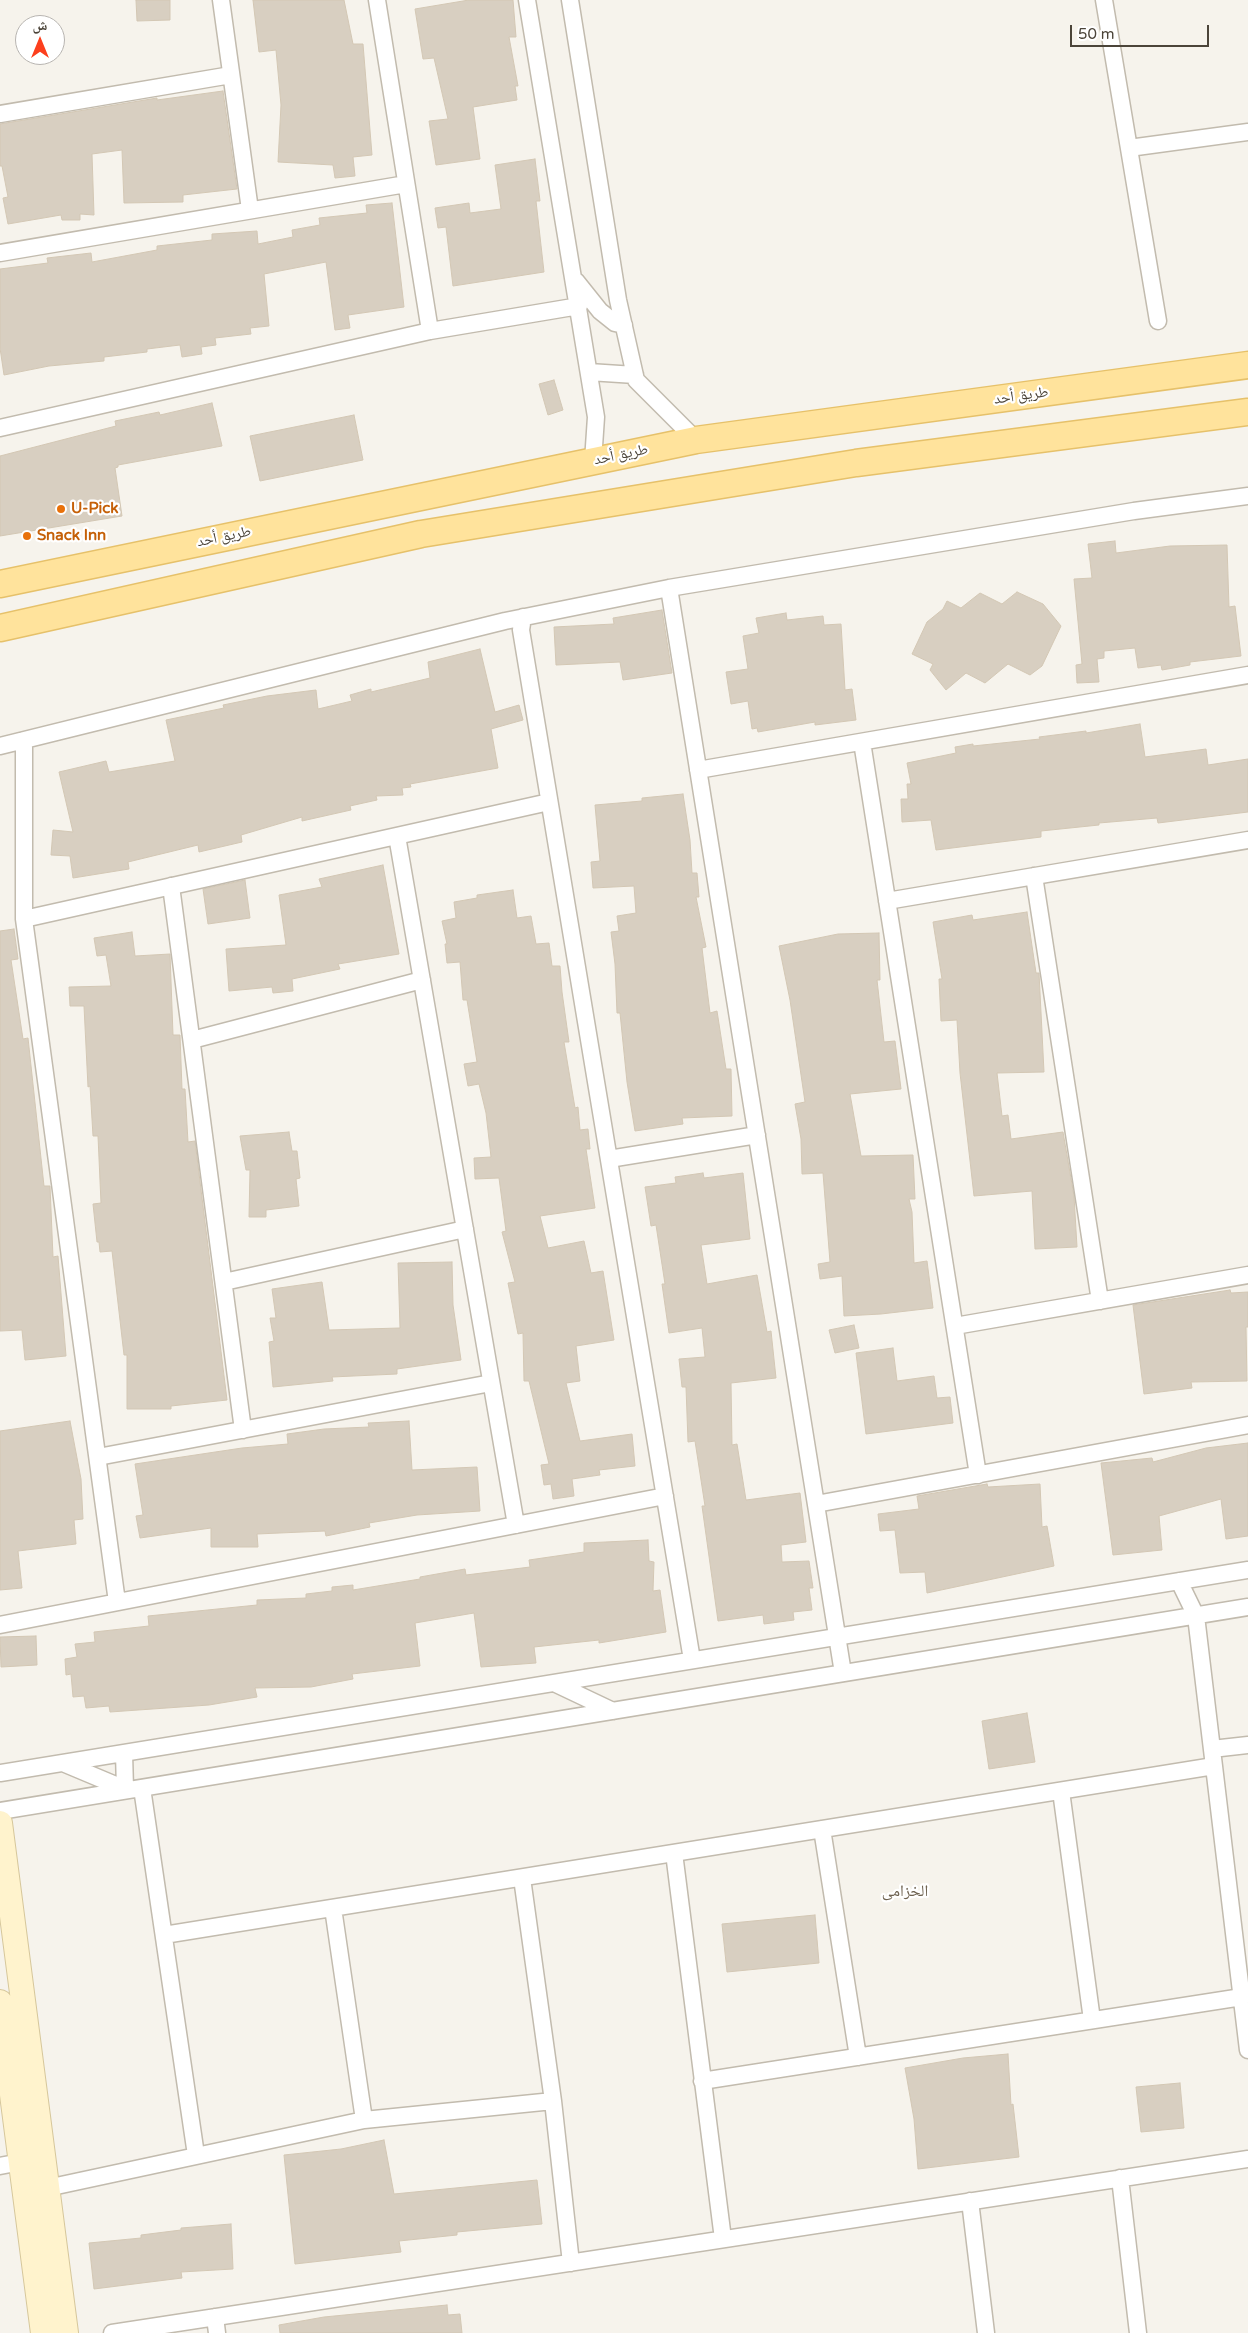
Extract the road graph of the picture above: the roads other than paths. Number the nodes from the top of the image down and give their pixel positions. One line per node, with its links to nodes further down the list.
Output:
1 (221, 0): 6 (street)
2 (376, 0): 10 (street)
3 (527, 0): 13 (street)
4 (570, 0): 16 (street)
5 (1104, 0): 9 (street)
6 (231, 75): 7 (street); 11 (street)
7 (0, 114)
8 (1248, 132): 9 (street)
9 (1129, 148): 15 (street)
10 (406, 184): 11 (street); 17 (street)
11 (250, 210): 12 (street)
12 (0, 253)
13 (574, 279): 14 (street); 16 (street)
14 (579, 306): 17 (street); 19 (street)
15 (1158, 321)
16 (624, 325): 20 (street)
17 (430, 331): 22 (street)
18 (1248, 365): 23 (main road, طريق أحد)
19 (589, 372): 20 (street); 24 (street)
20 (635, 375): 23 (street)
21 (1248, 412): 29 (main road)
22 (0, 428)
23 (696, 440): 24 (main road, طريق أحد)
24 (592, 461): 26 (main road, طريق أحد)
25 (1248, 496): 27 (street)
26 (0, 584)
27 (669, 588): 28 (street); 34 (street)
28 (523, 617): 31 (street); 35 (street)
29 (0, 628)
30 (1248, 675): 32 (street)
31 (24, 740): 33 (street); 41 (street)
32 (862, 742): 34 (street); 40 (street)
33 (0, 746)
34 (698, 770): 44 (street)
35 (549, 802): 36 (street); 45 (street)
36 (397, 836): 39 (street); 42 (street)
37 (1248, 840): 38 (street)
38 (1034, 876): 40 (street); 49 (street)
39 (171, 886): 41 (street); 43 (street)
40 (887, 901): 50 (street)
41 (24, 918): 54 (street)
42 (422, 980): 43 (street); 46 (street)
43 (192, 1040): 48 (street)
44 (757, 1135): 45 (street); 57 (street)
45 (609, 1159): 56 (street)
46 (465, 1229): 48 (street); 51 (street)
47 (1248, 1275): 49 (street)
48 (224, 1282): 53 (street)
49 (1100, 1301): 50 (street)
50 (955, 1326): 55 (street)
51 (491, 1383): 53 (street); 58 (street)
52 (1248, 1425): 55 (street)
53 (244, 1430): 54 (street)
54 (98, 1457): 61 (street)
55 (978, 1474): 57 (street)
56 (664, 1496): 58 (street); 66 (street)
57 (816, 1504): 65 (street)
58 (516, 1525): 61 (street)
59 (1248, 1570): 60 (street)
60 (1180, 1581): 63 (street); 65 (street)
61 (118, 1602): 64 (street)
62 (1248, 1607): 63 (street)
63 (1196, 1616): 67 (street); 71 (street)
64 (0, 1625)
65 (837, 1636): 66 (street); 67 (street)
66 (692, 1660): 68 (street)
67 (843, 1673): 69 (street)
68 (554, 1683): 69 (street); 72 (street)
69 (613, 1711): 76 (street)
70 (1248, 1745): 71 (street)
71 (1212, 1749): 74 (street)
72 (124, 1753): 73 (street); 73 (street)
73 (63, 1763): 75 (street)
74 (1214, 1766): 77 (street); 85 (street)
75 (0, 1773)
76 (142, 1788): 78 (street); 84 (street)
77 (1061, 1791): 80 (street); 87 (street)
78 (0, 1811)
79 (0, 1823): 97 (street)
80 (822, 1829): 81 (street); 89 (street)
81 (674, 1853): 82 (street); 90 (street)
82 (522, 1878): 83 (street); 91 (street)
83 (333, 1908): 84 (street); 92 (street)
84 (164, 1935): 93 (street)
85 (1242, 1997): 87 (street); 88 (street)
86 (1, 2012): 95 (street)
87 (1092, 2020): 89 (street)
88 (1248, 2050)
89 (858, 2057): 90 (street)
90 (702, 2081): 99 (street)
91 (553, 2101): 92 (street); 100 (street)
92 (364, 2120): 93 (street)
93 (196, 2155): 97 (street)
94 (1248, 2159): 96 (street)
95 (10, 2164): 102 (street)
96 (1120, 2178): 98 (street); 106 (street)
97 (48, 2188): 103 (street)
98 (970, 2201): 99 (street); 105 (street)
99 (723, 2239): 100 (street)
100 (571, 2263): 101 (street)
101 (216, 2325): 104 (street)
102 (43, 2333)
103 (66, 2333)
104 (112, 2333)
105 (986, 2333)
106 (1138, 2333)

